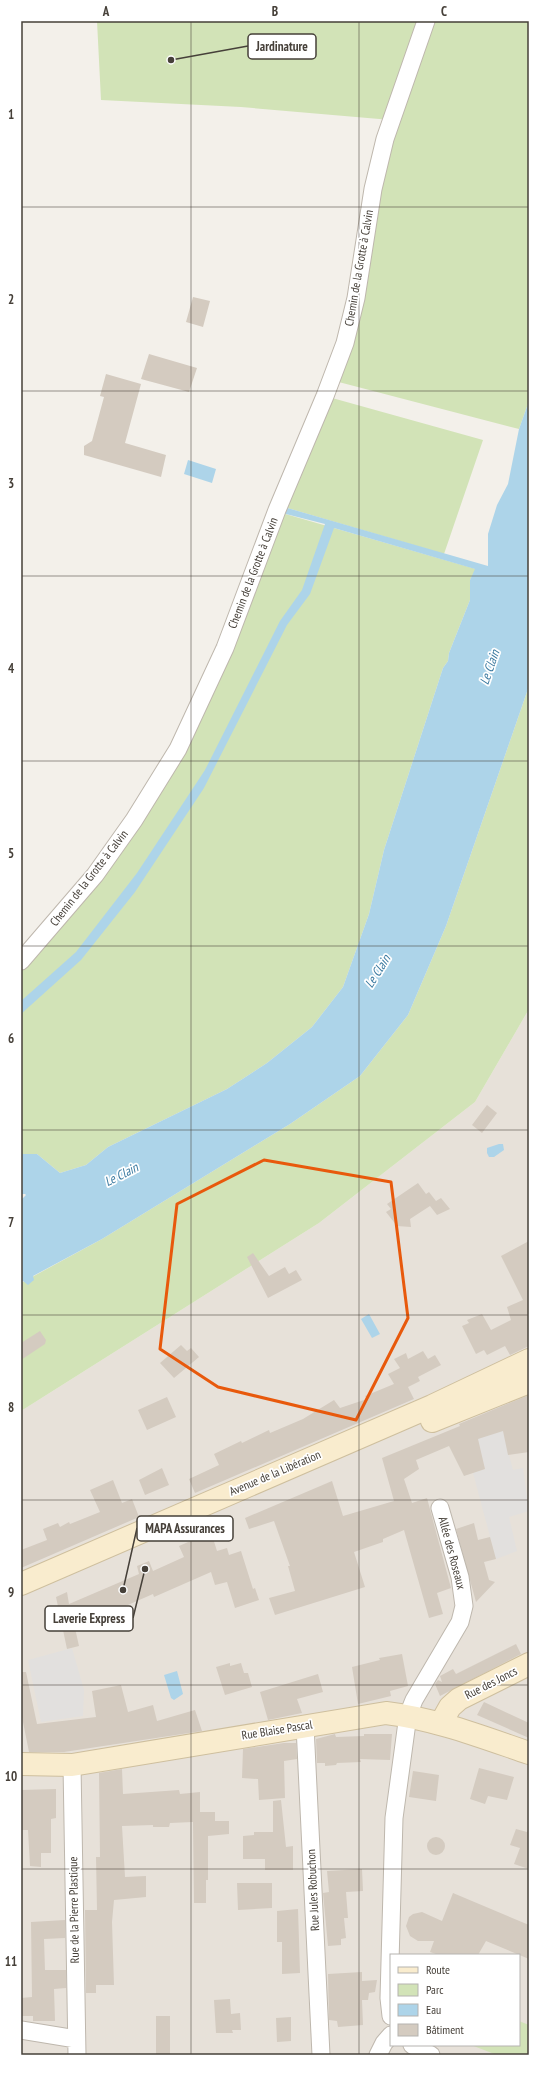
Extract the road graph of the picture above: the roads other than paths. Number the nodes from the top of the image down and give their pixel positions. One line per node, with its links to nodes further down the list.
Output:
1 (426, 21): 2 (street, Chemin de la Grotte à Calvin)
2 (21, 961)
3 (529, 1360): 6 (main road, Avenue de la Libération)
4 (529, 1382): 7 (main road, Avenue de la Libération)
5 (440, 1508): 9 (street, Allée des Roseaux)
6 (21, 1584)
7 (21, 1598)
8 (529, 1664): 10 (main road, Rue des Joncs)
9 (408, 1716): 10 (main road, Rue Blaise Pascal); 11 (main road, Rue Blaise Pascal); 15 (street, Allée des Roseaux)
10 (441, 1723): 12 (main road, Rue Blaise Pascal)
11 (305, 1726): 14 (main road, Rue Blaise Pascal); 22 (street, Rue Jules Robuchon)
12 (529, 1753)
13 (21, 1764): 14 (main road, Rue Blaise Pascal)
14 (72, 1765): 21 (street, Rue de la Pierre Plastique)
15 (390, 1954)
16 (390, 1962): 17 (street, Allée des Roseaux)
17 (390, 2007)
18 (21, 2030): 21 (street)
19 (390, 2036): 23 (street)
20 (414, 2046): 24 (street)
21 (77, 2047)
22 (320, 2055)
23 (378, 2055)
24 (431, 2055)

